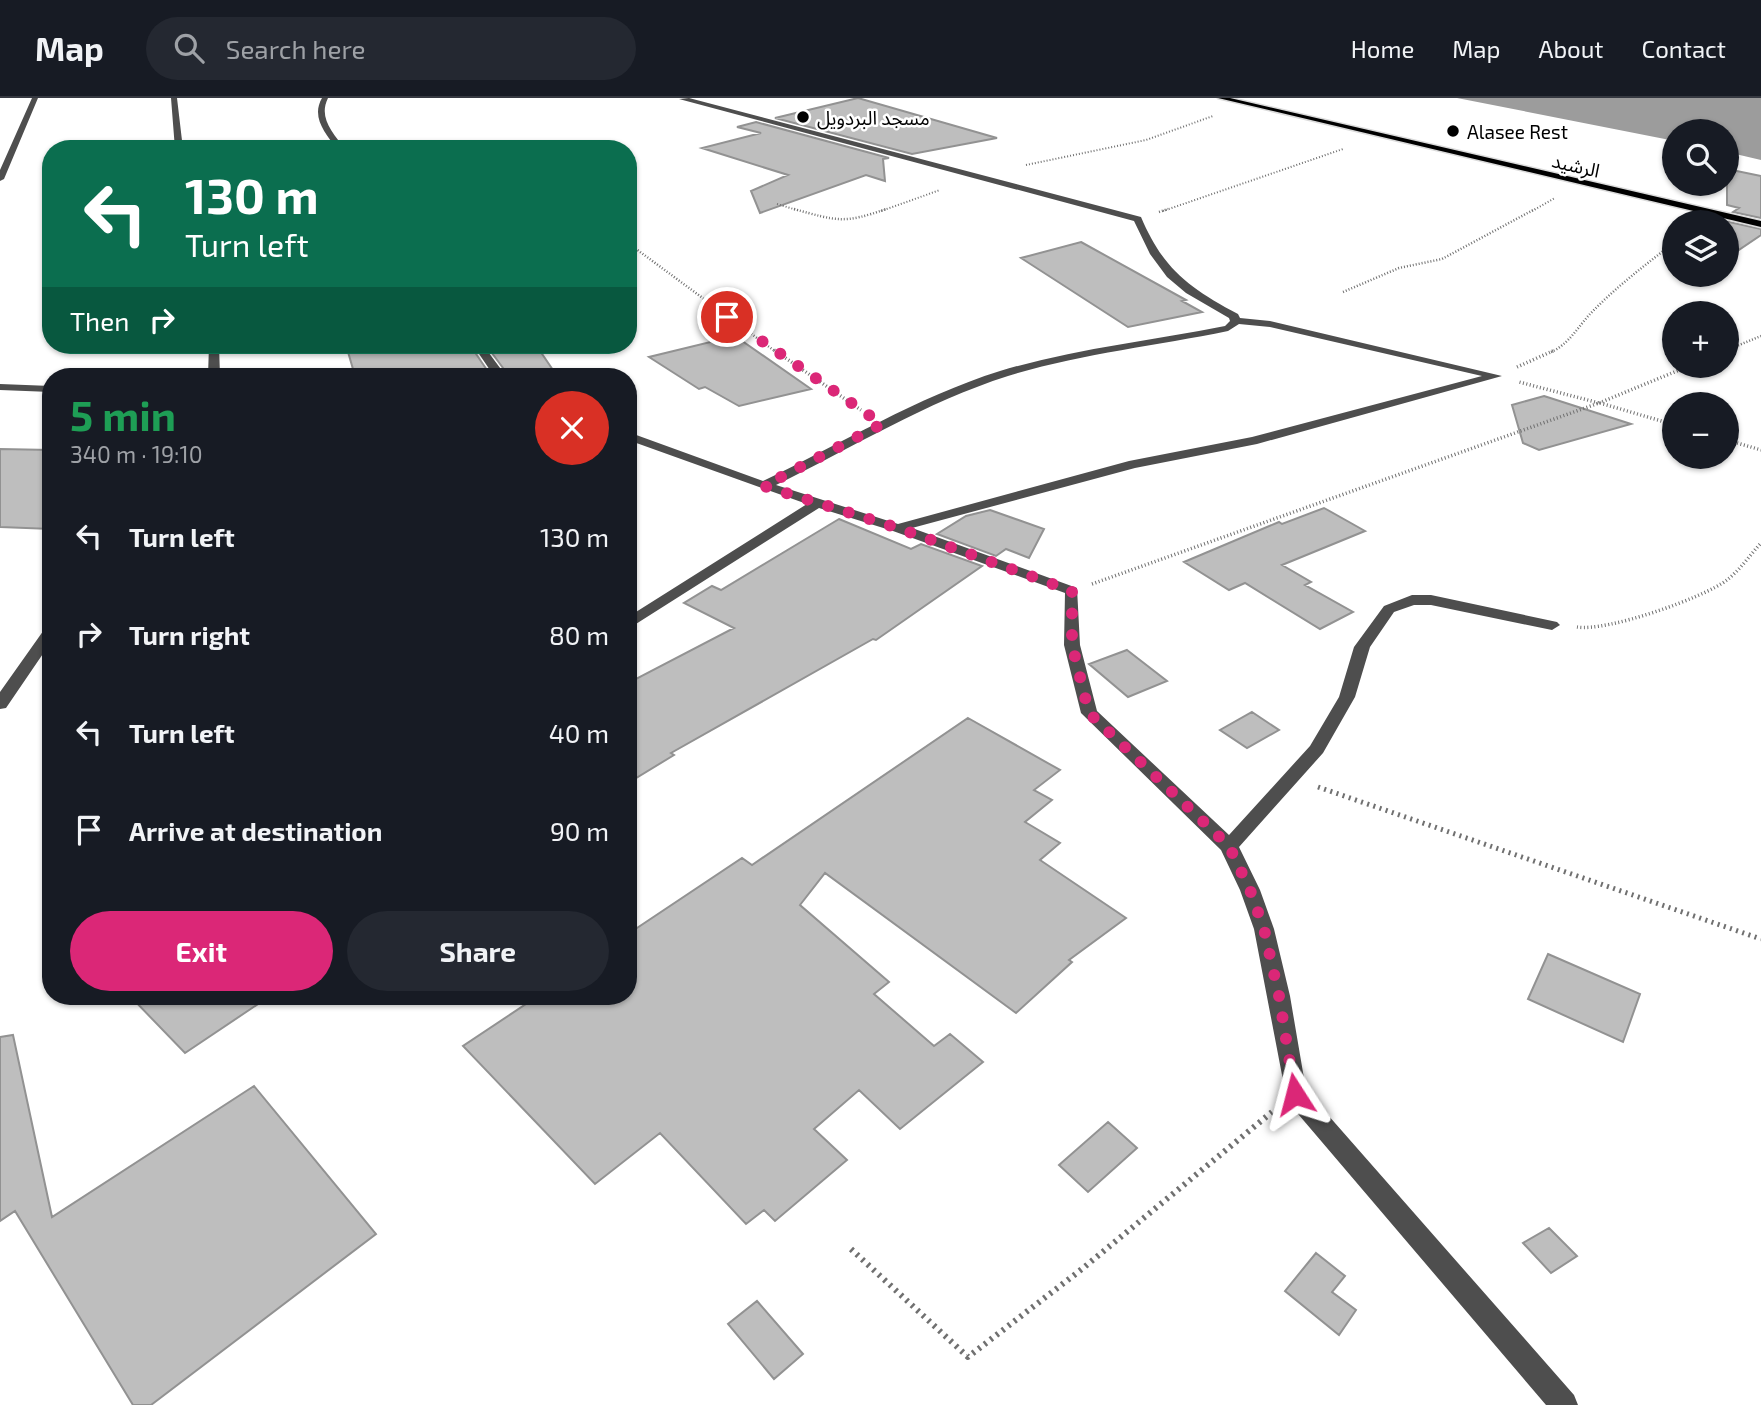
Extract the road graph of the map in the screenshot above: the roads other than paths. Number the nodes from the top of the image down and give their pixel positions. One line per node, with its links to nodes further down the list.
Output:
1 (35, 98): 8 (street)
2 (174, 98): 6 (street)
3 (324, 98): 7 (street)
4 (687, 98): 10 (street)
5 (1221, 98): 9 (main road, الرشيد)
6 (178, 140)
7 (335, 140)
8 (0, 179)
9 (1761, 224)
10 (1236, 321): 14 (street); 16 (street)
11 (0, 387): 12 (street)
12 (42, 389)
13 (637, 439): 14 (street)
14 (764, 486): 15 (street)
15 (817, 503): 16 (street); 17 (street)
16 (898, 528): 21 (street)
17 (637, 618)
18 (1552, 625): 21 (street)
19 (42, 643): 20 (street)
20 (0, 704)
21 (1229, 846): 22 (street)
22 (1564, 1405)

